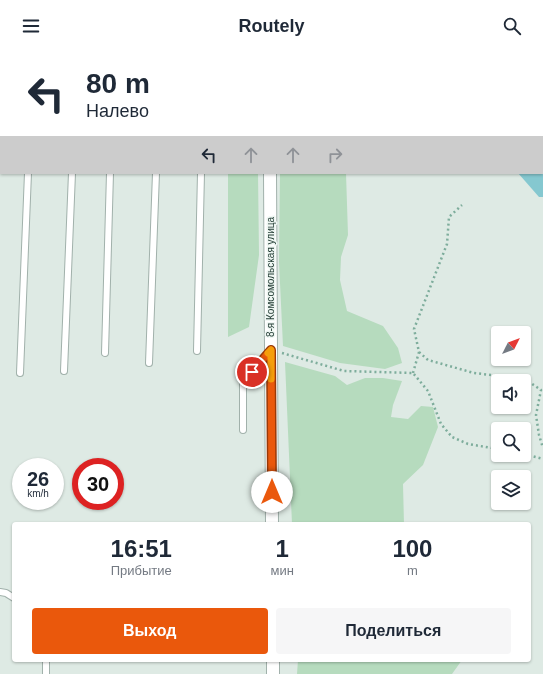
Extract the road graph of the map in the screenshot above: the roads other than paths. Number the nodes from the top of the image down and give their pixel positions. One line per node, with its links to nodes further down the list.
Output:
1 (28, 174): 12 (lane)
2 (72, 174): 11 (lane)
3 (110, 174): 9 (lane)
4 (156, 174): 10 (lane)
5 (201, 174): 7 (lane)
6 (270, 174): 8 (street, 8-я Комсомольская улица)
7 (198, 350)
8 (271, 350): 13 (lane); 14 (street, 8-я Комсомольская улица)
9 (105, 354)
10 (149, 363)
11 (64, 371)
12 (20, 373)
13 (243, 430)
14 (272, 522)
15 (0, 592): 16 (lane)
16 (12, 597)
17 (46, 662): 19 (lane)
18 (273, 662): 20 (street)
19 (46, 674)
20 (273, 674)

